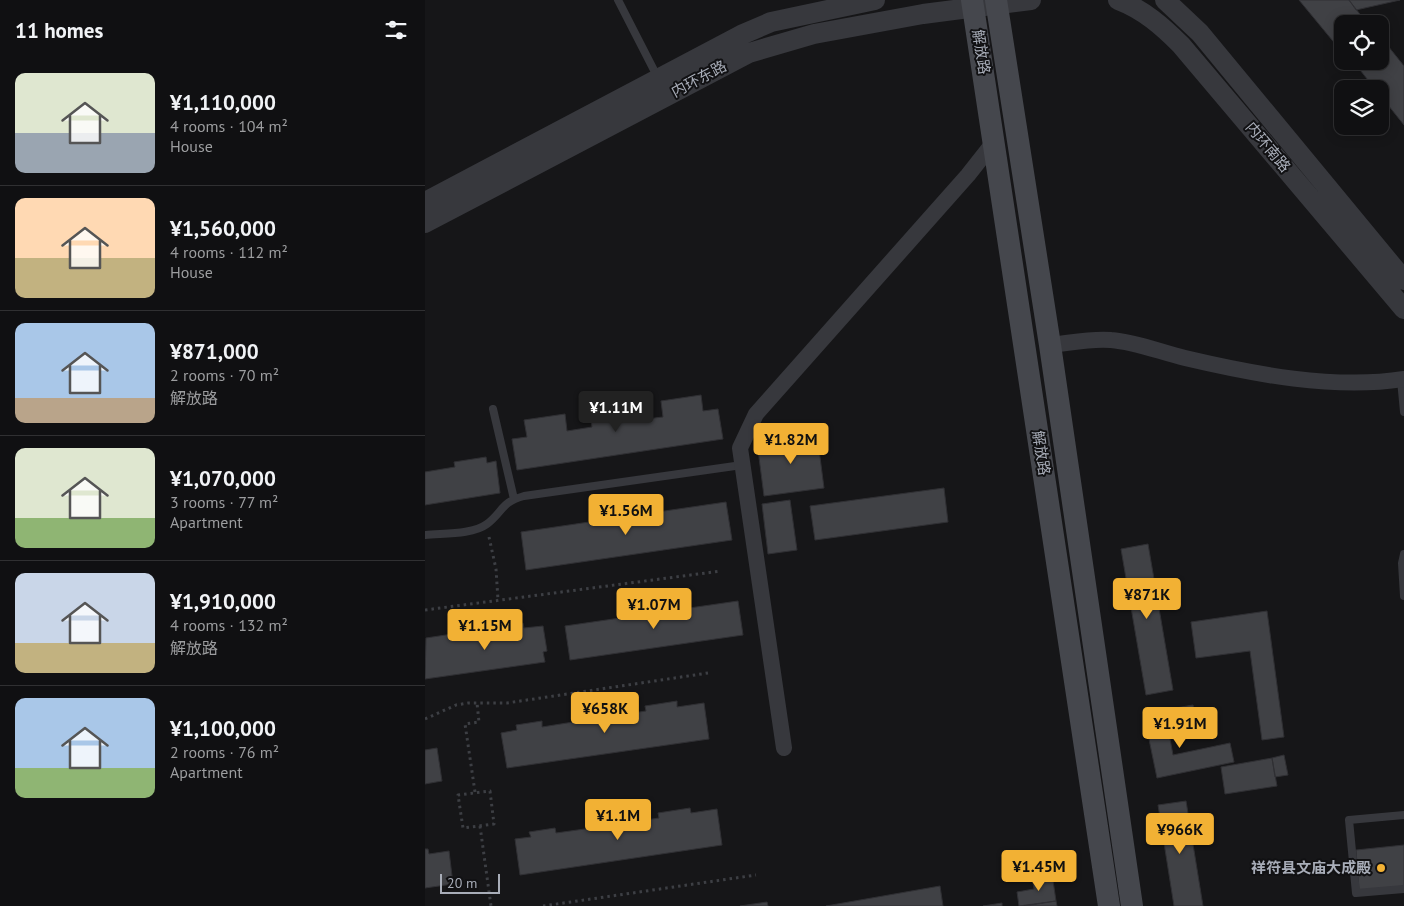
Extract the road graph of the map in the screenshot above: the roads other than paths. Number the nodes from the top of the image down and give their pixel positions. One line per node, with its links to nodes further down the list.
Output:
1 (619, 0): 8 (lane)
2 (875, 0): 8 (street, 内环东路)
3 (1031, 0): 6 (street)
4 (1119, 0): 13 (street, 内环南路)
5 (1165, 0): 12 (street, 内环南路)
6 (997, 2): 7 (street, 内环东路); 14 (main road, 解放路)
7 (973, 4): 9 (main road, 解放路); 11 (street, 内环东路)
8 (658, 78): 10 (street, 内环东路)
9 (994, 142): 18 (street); 26 (main road, 解放路)
10 (425, 202)
11 (425, 223)
12 (1404, 280)
13 (1404, 309)
14 (1050, 345): 15 (street); 27 (main road, 解放路)
15 (1403, 379): 17 (lane)
16 (493, 409): 19 (lane)
17 (1404, 412)
18 (742, 464): 19 (lane); 23 (street)
19 (514, 499): 20 (lane)
20 (425, 535)
21 (1404, 554): 22 (lane)
22 (1404, 596)
23 (784, 748)
24 (1404, 815): 25 (lane)
25 (1404, 889)
26 (1109, 906)
27 (1132, 906)

